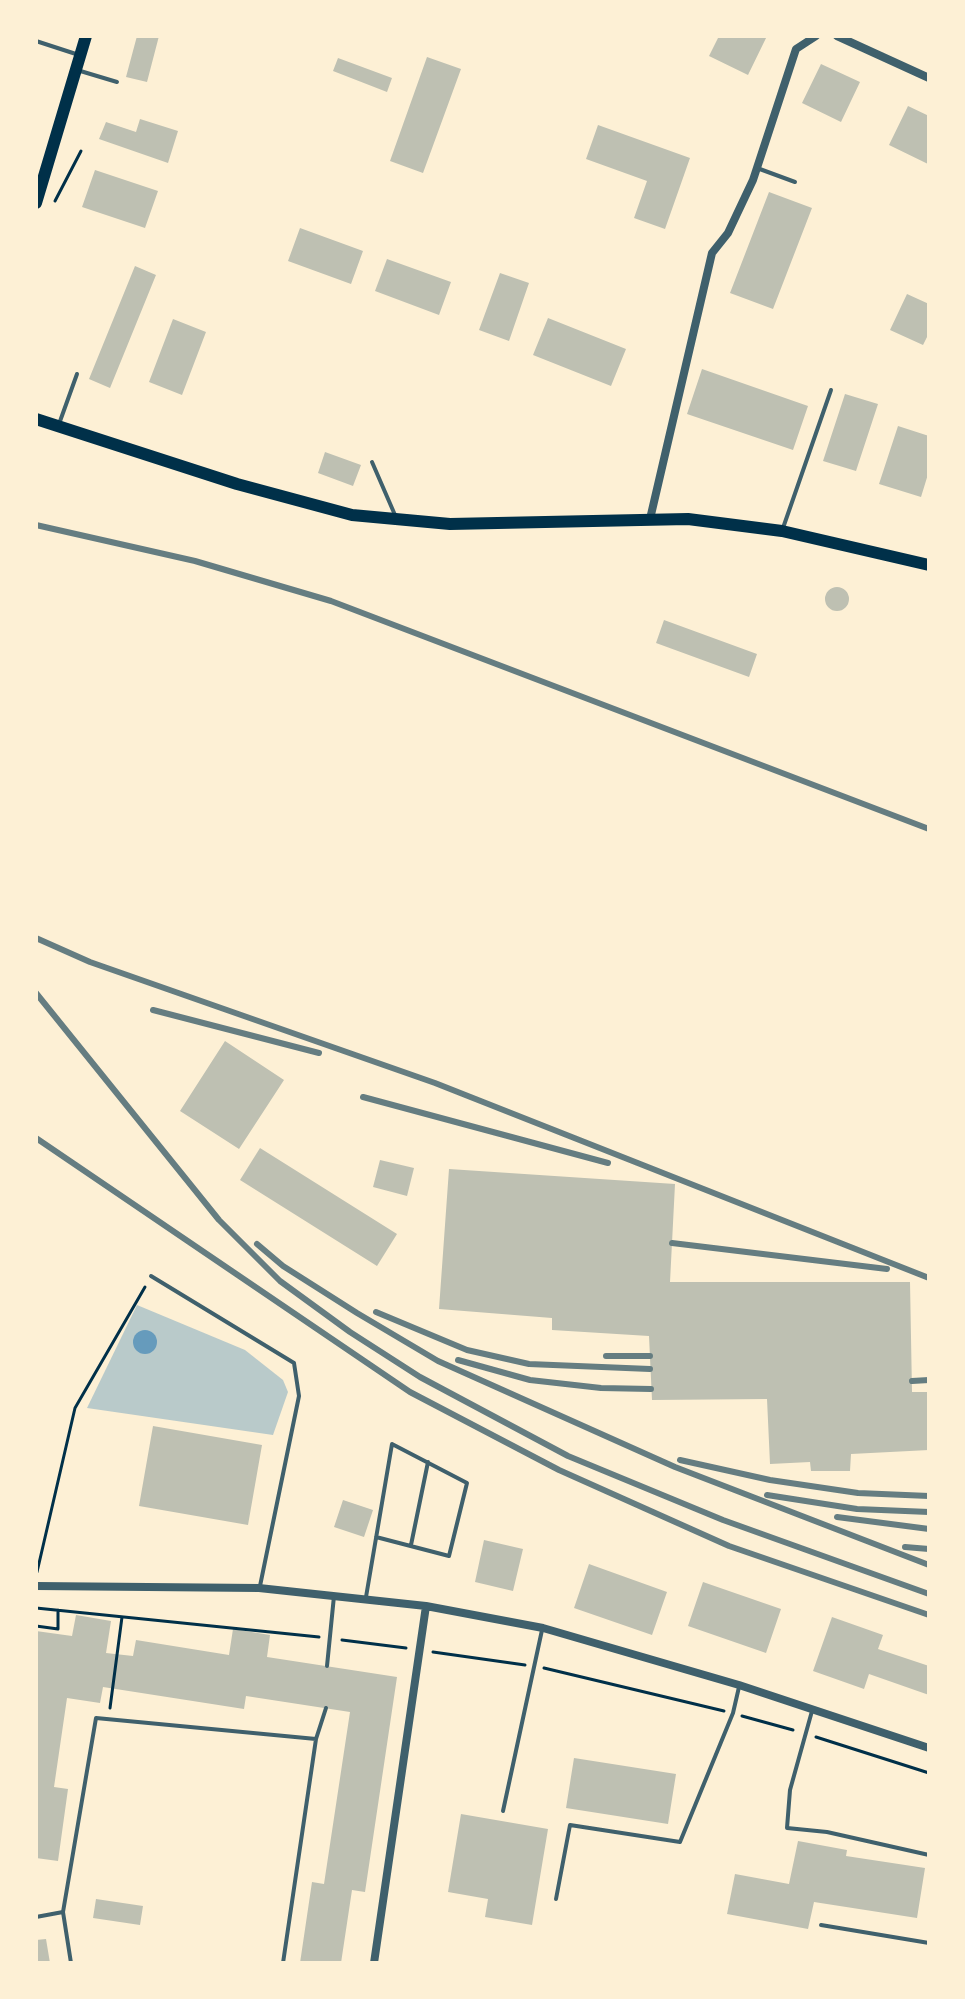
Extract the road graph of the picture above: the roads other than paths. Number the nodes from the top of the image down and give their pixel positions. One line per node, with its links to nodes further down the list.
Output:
1 (86, 36): 5 (main road)
2 (816, 36): 9 (street)
3 (837, 36): 7 (street)
4 (36, 41): 5 (lane)
5 (80, 55): 6 (main road)
6 (76, 69): 8 (lane); 11 (main road)
7 (929, 78)
8 (117, 82)
9 (757, 168): 10 (lane); 17 (street)
10 (795, 182)
11 (36, 203)
12 (77, 374): 15 (lane)
13 (831, 390): 19 (lane)
14 (36, 419): 15 (main road)
15 (58, 426): 18 (main road)
16 (372, 462): 18 (lane)
17 (650, 519): 18 (main road); 19 (main road)
18 (397, 521)
19 (782, 531): 20 (main road)
20 (929, 565)
21 (151, 1276): 26 (lane)
22 (428, 1462): 23 (lane); 24 (lane); 24 (lane)
23 (376, 1537): 24 (lane); 28 (lane)
24 (411, 1545)
25 (36, 1586): 26 (street)
26 (259, 1588): 27 (street)
27 (335, 1594): 28 (street); 31 (lane)
28 (366, 1597): 29 (street)
29 (426, 1606): 30 (street); 46 (street)
30 (543, 1628): 32 (street); 37 (lane)
31 (327, 1666)
32 (739, 1685): 34 (street); 39 (lane)
33 (326, 1708): 35 (lane)
34 (812, 1711): 36 (street); 38 (lane)
35 (316, 1739): 40 (lane); 45 (lane)
36 (929, 1748)
37 (503, 1811)
38 (929, 1855)
39 (556, 1899)
40 (63, 1912): 41 (lane); 44 (lane)
41 (36, 1917)
42 (821, 1925): 43 (lane)
43 (929, 1943)
44 (71, 1963)
45 (283, 1963)
46 (374, 1963)

